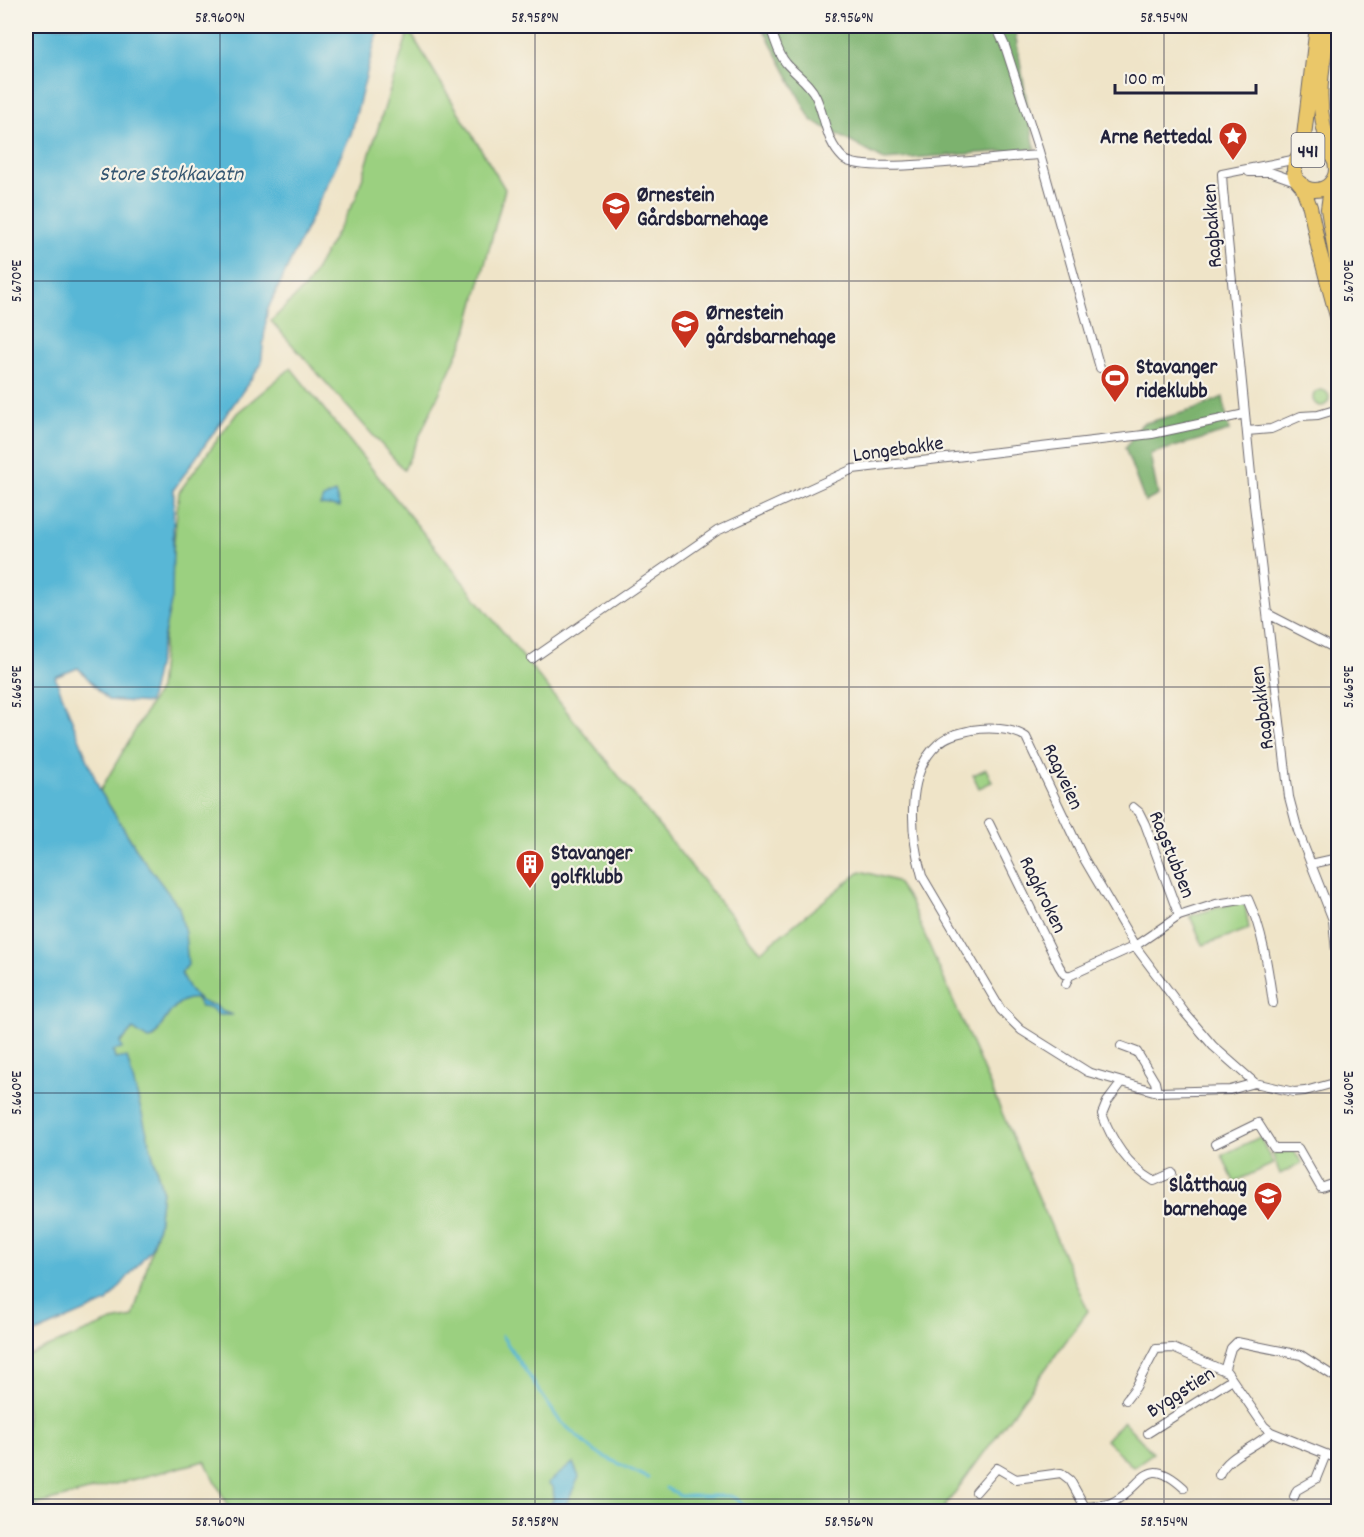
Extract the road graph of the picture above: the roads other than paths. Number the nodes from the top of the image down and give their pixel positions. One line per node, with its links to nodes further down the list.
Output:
1 (769, 26): 6 (street)
2 (996, 26): 6 (street)
3 (1317, 26): 5 (main road, 441)
4 (1329, 26): 5 (main road, 441)
5 (1316, 73): 7 (main road, 441); 8 (main road, 441)
6 (1040, 155): 14 (street)
7 (1300, 156): 8 (main road, 441); 9 (street, Ragbakken); 11 (main road, 441)
8 (1333, 158): 10 (main road, 441)
9 (1236, 172): 11 (street, Ragbakken); 16 (street, Ragbakken)
10 (1332, 181): 11 (main road, 441); 12 (main road, 441)
11 (1300, 183): 13 (main road, 441)
12 (1338, 269)
13 (1338, 321)
14 (1100, 368)
15 (1338, 409): 17 (street)
16 (1245, 414): 17 (street, Ragbakken); 20 (street, Longebakke)
17 (1247, 431): 18 (street, Ragbakken)
18 (1268, 614): 19 (street); 24 (street, Ragbakken)
19 (1338, 650)
20 (532, 659)
21 (1132, 807): 25 (street, Ragstubben)
22 (989, 823): 26 (street, Ragkroken)
23 (1338, 858): 24 (street)
24 (1311, 864): 27 (street, Ragbakken)
25 (1179, 916): 26 (street, Ragkroken); 28 (street, Ragstubben)
26 (1135, 946): 30 (street, Ragveien); 32 (street, Ragveien)
27 (1338, 973)
28 (1274, 1004)
29 (1121, 1046): 33 (street)
30 (1122, 1082): 33 (street, Ragveien); 35 (street)
31 (1338, 1082): 32 (street, Ragveien)
32 (1255, 1083): 33 (street, Ragveien)
33 (1157, 1092)
34 (1215, 1144): 36 (street)
35 (1172, 1173)
36 (1338, 1182)
37 (1224, 1371): 38 (street); 39 (street, Byggstien); 40 (street, Byggstien)
38 (1338, 1379)
39 (1231, 1380): 41 (street, Byggstien); 42 (street, Byggstien)
40 (1126, 1400)
41 (1148, 1432)
42 (1271, 1432): 43 (street); 45 (street)
43 (1326, 1454): 44 (street); 48 (street)
44 (1337, 1456)
45 (1219, 1475)
46 (1184, 1488): 49 (street)
47 (976, 1492): 49 (street)
48 (1294, 1497)
49 (1082, 1509)

